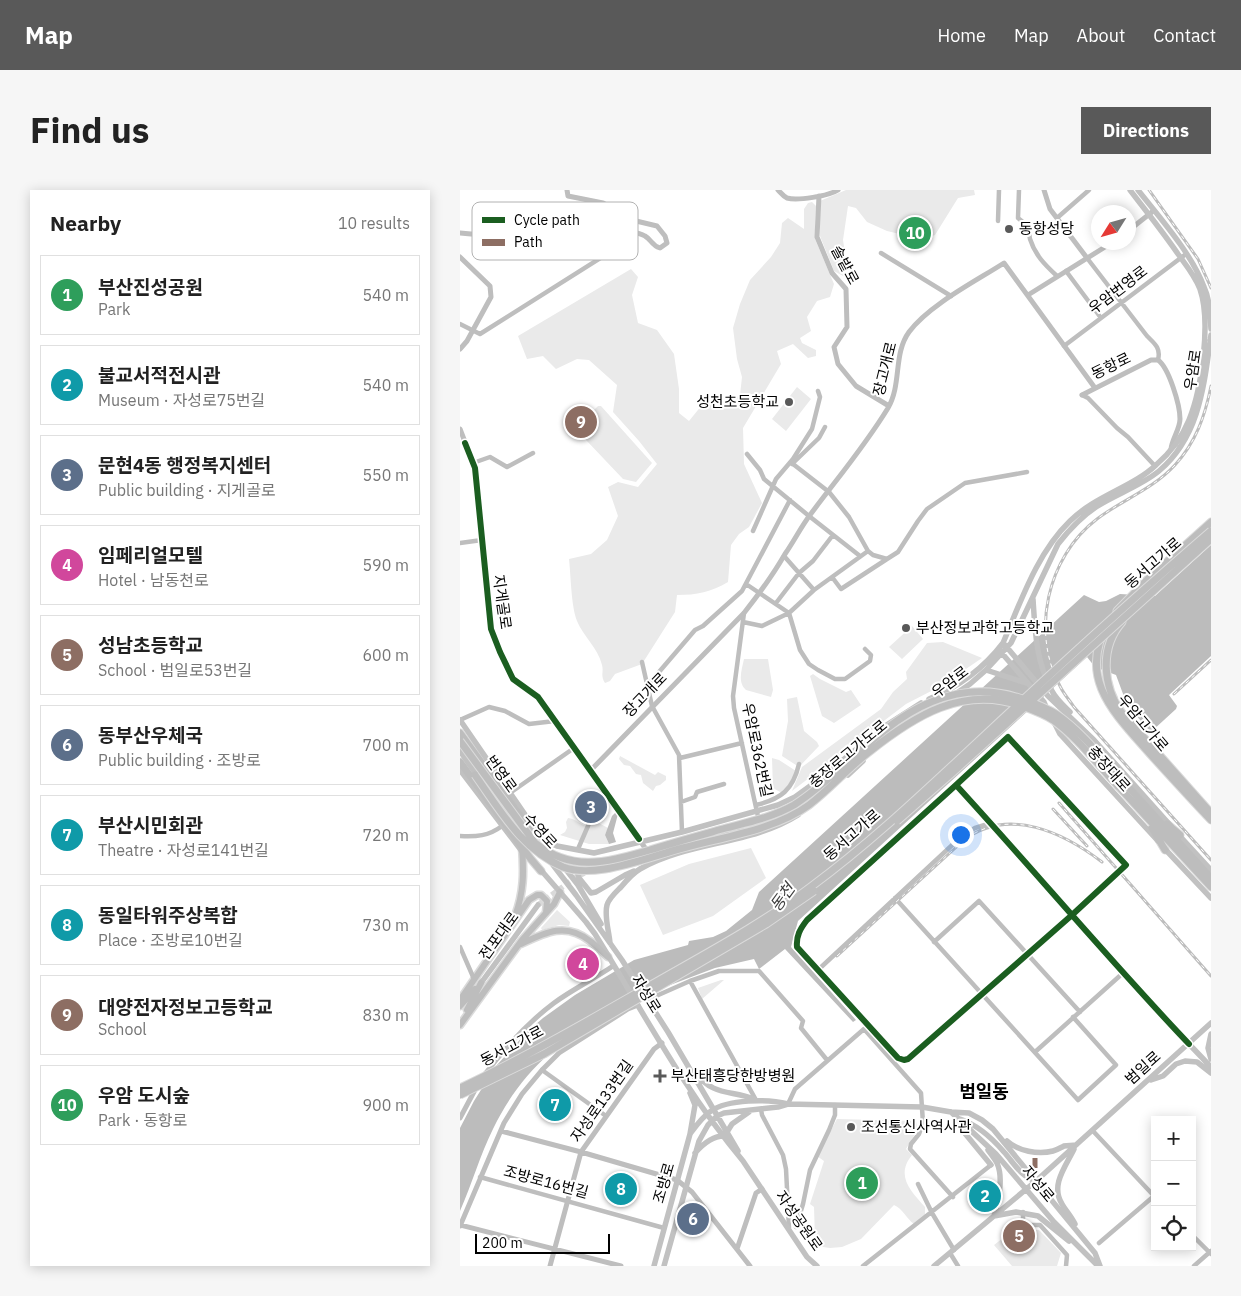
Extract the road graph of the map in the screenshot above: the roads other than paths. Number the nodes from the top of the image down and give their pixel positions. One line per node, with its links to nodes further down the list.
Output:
1 (567, 190): 11 (street)
2 (778, 190): 10 (street)
3 (838, 190): 10 (street)
4 (1000, 190): 15 (street)
5 (1020, 190): 25 (street)
6 (1044, 190): 13 (street)
7 (1089, 190): 13 (street)
8 (1130, 190): 12 (main road, 우암로)
9 (1138, 190): 12 (main road, 우암로)
10 (819, 196): 40 (street, 솔밭로)
11 (598, 202)
12 (1151, 212): 16 (street); 20 (main road, 우암로)
13 (1057, 218): 22 (street)
14 (638, 221): 17 (street)
15 (998, 221)
16 (1136, 224)
17 (638, 233)
18 (1100, 250): 22 (street)
19 (881, 253): 27 (street)
20 (1184, 256): 28 (street, 우암번영로); 31 (main road, 우암로); 44 (main road, 우암로)
21 (460, 257): 32 (street)
22 (1087, 258): 24 (street); 28 (street)
23 (597, 260): 32 (street)
24 (1066, 271): 25 (street); 29 (street)
25 (1057, 276): 26 (street)
26 (1028, 295): 27 (street, 장고개로); 34 (street, 장고개로)
27 (952, 296): 40 (street, 장고개로)
28 (1121, 303): 29 (street, 우암번영로); 36 (street)
29 (1101, 318): 34 (street, 우암번영로)
30 (460, 324): 32 (street)
31 (1211, 329)
32 (473, 330): 35 (street)
33 (1211, 336): 71 (main road, 우암로)
34 (1064, 346): 37 (street, 장고개로)
35 (460, 349)
36 (1158, 360): 37 (street, 동항로); 44 (street)
37 (1095, 388): 39 (street, 동항로)
38 (818, 391): 48 (street)
39 (1082, 394): 49 (street, 동항로)
40 (889, 406): 52 (street, 장고개로)
41 (825, 427): 48 (street)
42 (460, 429): 43 (street, 지게골로)
43 (462, 443): 47 (street, 지게골로)
44 (1171, 449): 49 (main road, 우암로)
45 (533, 453): 47 (street)
46 (747, 454): 51 (street)
47 (473, 463): 59 (street, 지게골로)
48 (791, 465): 51 (street); 52 (street)
49 (1156, 466): 76 (main road, 우암로)
50 (1027, 472): 65 (street)
51 (773, 486): 53 (street); 56 (street)
52 (829, 492): 54 (street, 장고개로); 62 (street)
53 (790, 500): 54 (street); 68 (street)
54 (809, 516): 58 (street); 63 (street, 장고개로)
55 (1211, 522): 108 (highway, 우암고가로, bridge)
56 (753, 531)
57 (1211, 531): 175 (highway, 동서고가로, bridge)
58 (832, 535): 64 (street); 66 (street)
59 (482, 540): 61 (street); 86 (street, 지게골로)
60 (1211, 541): 106 (highway, 우암고가로, bridge); 176 (highway, 동서고가로, bridge)
61 (460, 543)
62 (868, 551): 64 (street); 65 (street)
63 (784, 556): 66 (street); 70 (street, 장고개로)
64 (860, 556): 67 (street)
65 (888, 559): 67 (street)
66 (799, 573): 69 (street); 72 (street)
67 (832, 577): 69 (street)
68 (746, 584): 70 (street); 82 (street)
69 (814, 590): 74 (street)
70 (760, 593): 72 (street); 73 (street, 장고개로)
71 (1033, 595): 76 (main road, 우암로); 83 (main road, bridge)
72 (776, 603): 74 (street)
73 (744, 613): 75 (street, 우암로362번길); 84 (street, 장고개로)
74 (789, 613): 75 (street); 77 (street)
75 (743, 622): 89 (street, 우암로362번길)
76 (1005, 645): 78 (main road, 우암로); 83 (main road, bridge)
77 (865, 649)
78 (1000, 651): 80 (main road, 우암로); 81 (main road, 충장대로); 105 (main road, 우암로)
79 (642, 662): 82 (street)
80 (986, 670): 81 (main road); 115 (main road, 우암로)
81 (1028, 684): 122 (main road, 충장대로, bridge)
82 (648, 686): 84 (street)
83 (1050, 694): 116 (main road, 충장대로)
84 (652, 706): 92 (street); 96 (street, 장고개로)
85 (460, 720): 86 (street, 수영로); 102 (main road, 수영로)
86 (555, 721): 90 (street, 지게골로)
87 (460, 734): 112 (highway)
88 (460, 741): 109 (highway, 번영로, bridge); 125 (main road, 수영로)
89 (742, 743): 92 (street); 105 (street, 우암로362번길)
90 (574, 748): 96 (street, 지게골로); 102 (street)
91 (460, 753): 97 (highway, 번영로); 131 (main road, 수영로)
92 (680, 758): 104 (street)
93 (460, 762): 121 (highway, bridge)
94 (799, 764): 105 (street)
95 (460, 770): 111 (main road)
96 (590, 771): 101 (street, 지게골로)
97 (474, 775): 98 (highway, 충장로고가도로, bridge)
98 (1120, 783): 103 (highway, 충장로고가도로); 107 (highway, 충장로고가도로); 109 (highway, 충장로고가도로, bridge)
99 (724, 784): 104 (street)
100 (956, 785): 110 (street); 140 (street); 149 (street)
101 (604, 789): 119 (street, 지게골로); 120 (street)
102 (510, 793): 118 (main road, 수영로)
103 (1137, 796): 116 (highway); 134 (highway, 충장로고가도로)
104 (681, 802): 114 (street)
105 (756, 808): 113 (main road); 114 (main road, 우암로); 115 (street, 우암로362번길)
106 (1211, 813)
107 (1144, 814): 122 (highway); 134 (highway, 충장로고가도로)
108 (1211, 820)
109 (520, 824)
110 (991, 824): 136 (street); 140 (street)
111 (502, 826): 117 (street); 121 (main road)
112 (529, 828): 118 (main road); 125 (main road, 수영로)
113 (735, 830): 115 (main road); 124 (main road)
114 (682, 832): 119 (main road, 우암로)
115 (762, 832): 126 (main road, 우암로)
116 (1180, 835): 130 (main road, 충장대로)
117 (460, 836)
118 (542, 838): 120 (main road); 132 (main road, 수영로)
119 (642, 842): 123 (main road, 우암로); 124 (street, 지게골로)
120 (578, 849): 123 (main road)
121 (522, 850): 131 (highway); 141 (main road)
122 (1165, 850): 137 (main road, 충장대로)
123 (594, 853): 127 (main road)
124 (649, 853): 126 (street, 지게골로); 128 (main road)
125 (550, 861): 133 (main road, 자성로)
126 (655, 862): 129 (main road, 우암로)
127 (577, 864): 129 (main road); 132 (main road)
128 (596, 868)
129 (639, 869): 142 (main road, 우암로)
130 (1211, 870)
131 (541, 871): 135 (main road, 수영로)
132 (569, 873): 133 (main road); 142 (main road, 수영로)
133 (565, 881): 135 (main road); 142 (main road, 자성로)
134 (1211, 884)
135 (560, 892): 139 (main road); 147 (main road, 자성로)
136 (895, 898): 143 (street); 149 (street)
137 (1211, 898)
138 (538, 905): 153 (main road, 전포대로)
139 (546, 914): 141 (main road); 144 (main road)
140 (1072, 915): 146 (street); 150 (street)
141 (512, 924): 151 (main road)
142 (609, 940): 155 (main road, 자성로)
143 (934, 942): 146 (street); 154 (street)
144 (518, 946): 147 (main road); 161 (main road)
145 (460, 947): 151 (street)
146 (1026, 953): 154 (street); 159 (street)
147 (608, 957): 148 (main road, 자성로)
148 (615, 969): 157 (main road, 자성로, bridge); 178 (street)
149 (818, 970): 154 (street)
150 (1123, 972): 159 (street); 165 (street)
151 (474, 980): 156 (main road)
152 (690, 981): 155 (street); 168 (street); 177 (street)
153 (481, 983): 158 (main road, 전포대로); 161 (main road, 전포대로)
154 (981, 993): 166 (street)
155 (646, 998): 169 (main road, 자성로)
156 (460, 1000)
157 (637, 1004): 164 (main road, 자성로); 171 (street)
158 (460, 1006)
159 (1080, 1012): 160 (street)
160 (1074, 1017): 166 (street); 166 (street)
161 (460, 1024)
162 (1211, 1024): 165 (main road, 범일로)
163 (1211, 1034): 167 (main road)
164 (662, 1043): 173 (main road, 자성로); 186 (street, 자성로133번길)
165 (1189, 1044): 170 (main road); 174 (main road, 범일로)
166 (1035, 1052)
167 (1211, 1059)
168 (828, 1060): 179 (street); 181 (street)
169 (688, 1066): 177 (main road); 184 (main road, 자성로)
170 (1211, 1067)
171 (542, 1070): 186 (street); 190 (street)
172 (1211, 1073): 174 (main road)
173 (686, 1082): 184 (main road, 자성로); 192 (main road)
174 (1146, 1082): 191 (main road, 범일로)
175 (460, 1088)
176 (460, 1094): 178 (street)
177 (756, 1100): 179 (main road, 자성로); 184 (main road, 자성로)
178 (468, 1102): 187 (street)
179 (788, 1104): 180 (main road, 자성로); 182 (main road, 자성로)
180 (835, 1105): 181 (main road, 자성로); 215 (street)
181 (922, 1107): 185 (main road, 자성로); 208 (street)
182 (761, 1109): 183 (main road, 자성로); 217 (street)
183 (751, 1110): 188 (main road, 자성로); 193 (main road)
184 (710, 1111): 188 (main road, 자성로); 192 (main road, 조방로)
185 (951, 1112): 189 (main road, 자성로); 194 (main road, 자성로)
186 (606, 1116): 197 (street, 자성로133번길)
187 (460, 1118)
188 (715, 1118): 193 (main road, 자성공원로); 198 (main road, 조방로)
189 (958, 1118): 195 (main road, 자성로); 199 (main road); 202 (main road, 자성로)
190 (501, 1131): 197 (street); 200 (street)
191 (1093, 1131): 196 (main road, 범일로); 207 (street)
192 (690, 1134): 201 (main road, 조방로)
193 (726, 1134): 198 (main road); 205 (main road, 자성공원로)
194 (1001, 1139): 196 (main road); 202 (main road, 자성로)
195 (983, 1141): 206 (main road, 자성로); 213 (main road)
196 (1076, 1145): 202 (main road, 범일로); 218 (main road)
197 (581, 1152): 201 (street); 210 (street, 자성로133번길)
198 (694, 1155): 204 (main road, 조방로)
199 (991, 1165): 208 (street)
200 (480, 1177): 210 (street, 조방로16번길); 214 (street)
201 (677, 1180): 204 (street); 216 (main road, 조방로)
202 (1036, 1181): 206 (main road, 범일로); 218 (main road, 자성로)
203 (918, 1184): 212 (street)
204 (686, 1186): 222 (street); 229 (main road, 조방로)
205 (762, 1189): 217 (main road, 자성공원로); 222 (street, 자성공원로)
206 (1026, 1190): 213 (main road); 225 (main road, 자성로)
207 (1151, 1194)
208 (952, 1197): 212 (street)
209 (1151, 1200): 220 (street)
210 (568, 1201): 216 (street, 조방로16번길); 221 (street, 자성로133번길)
211 (1023, 1212): 213 (main road); 225 (main road); 235 (street)
212 (932, 1213): 223 (street); 232 (street)
213 (994, 1216): 223 (main road)
214 (460, 1226): 221 (street)
215 (796, 1227)
216 (664, 1228): 228 (main road, 조방로)
217 (789, 1228): 231 (main road, 자성공원로)
218 (1077, 1230): 236 (main road, 자성로)
219 (1196, 1239): 224 (street)
220 (1099, 1243)
221 (555, 1249): 226 (street, 자성로133번길); 227 (street)
222 (737, 1249): 230 (street)
223 (952, 1252): 233 (main road); 234 (street)
224 (1211, 1253): 237 (street)
225 (1088, 1254): 236 (main road, 자성로)
226 (550, 1266)
227 (621, 1266)
228 (654, 1266)
229 (664, 1266)
230 (750, 1266)
231 (817, 1266)
232 (863, 1266)
233 (934, 1266)
234 (958, 1266)
235 (1066, 1266)
236 (1099, 1266)
237 (1194, 1266)

